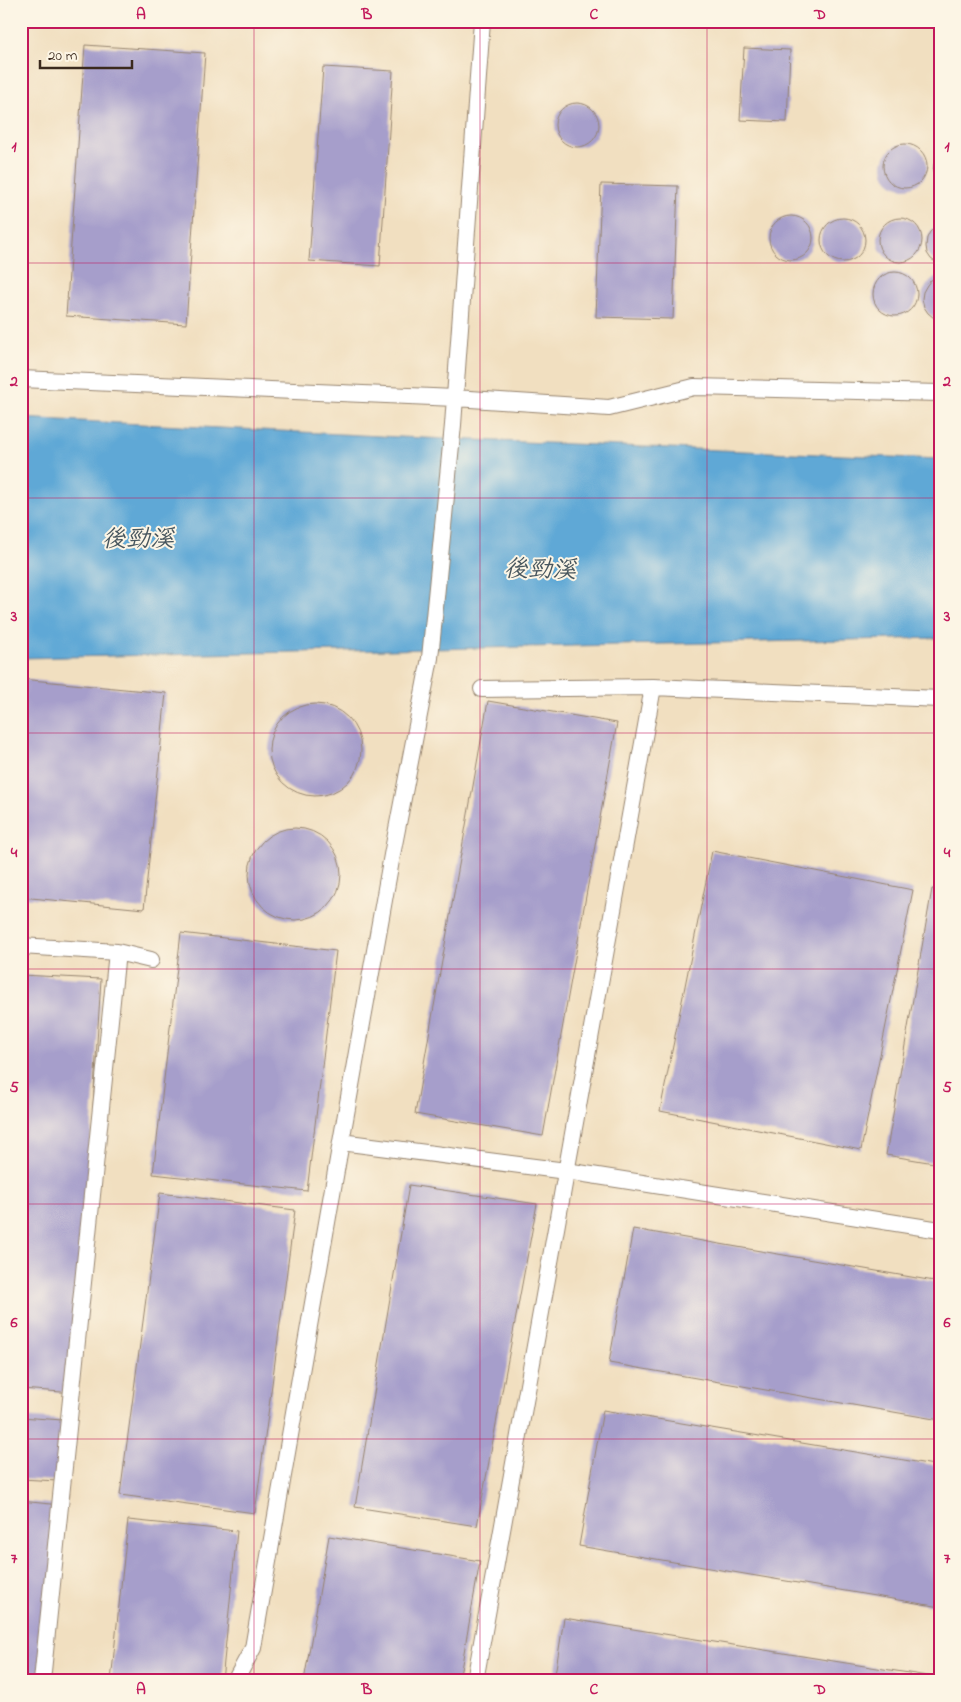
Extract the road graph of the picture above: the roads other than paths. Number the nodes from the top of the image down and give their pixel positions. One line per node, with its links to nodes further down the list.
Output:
1 (482, 21): 4 (lane)
2 (21, 379): 4 (lane)
3 (940, 393): 4 (lane)
4 (455, 398): 11 (lane)
5 (653, 687): 6 (lane); 7 (lane); 12 (lane)
6 (482, 688)
7 (940, 699)
8 (21, 946): 9 (lane)
9 (117, 952): 10 (lane); 14 (lane)
10 (151, 960)
11 (341, 1142): 12 (lane); 15 (lane)
12 (566, 1171): 13 (lane); 16 (lane)
13 (940, 1230)
14 (42, 1681)
15 (235, 1681)
16 (475, 1681)

